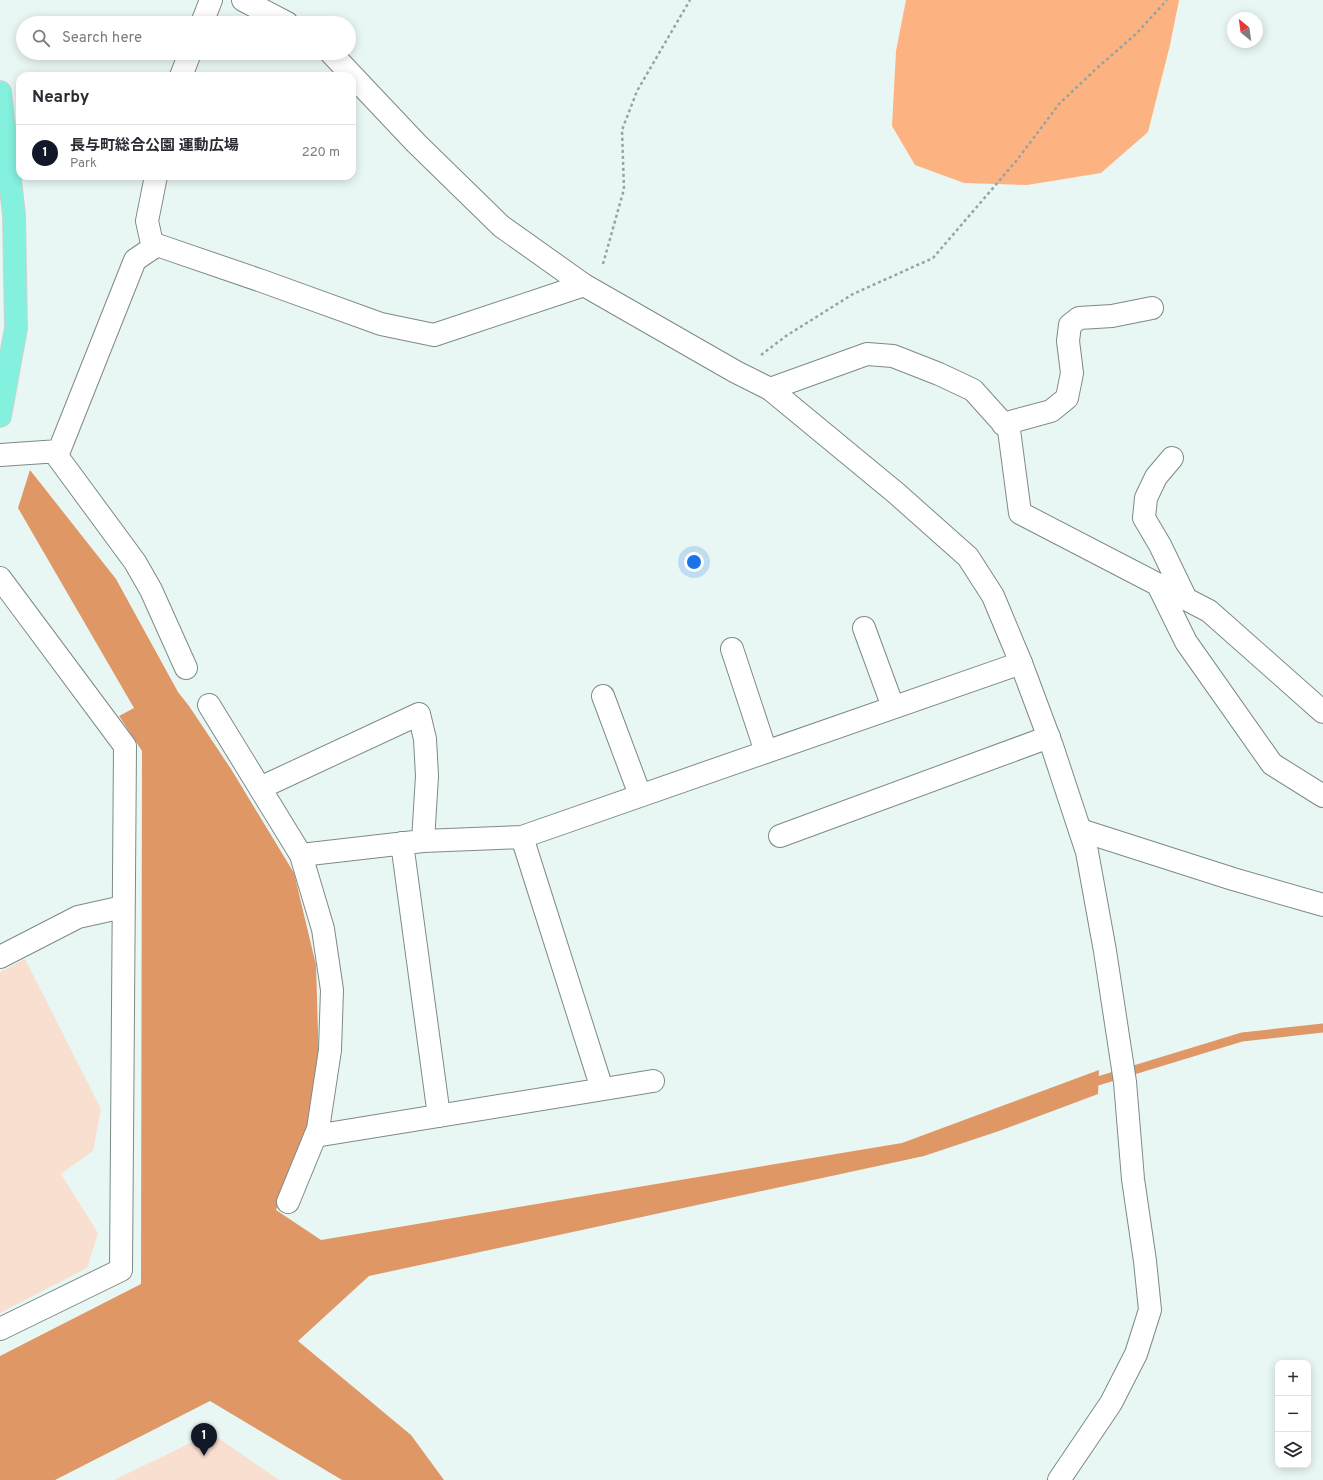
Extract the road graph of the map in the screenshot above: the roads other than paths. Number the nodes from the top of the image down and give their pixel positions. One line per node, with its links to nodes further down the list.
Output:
1 (211, 0): 3 (street)
2 (243, 0): 4 (street)
3 (205, 16)
4 (274, 16)
5 (187, 60): 7 (street)
6 (338, 60): 8 (street)
7 (183, 72)
8 (349, 72)
9 (356, 79): 13 (street)
10 (0, 92): 16 (highway)
11 (155, 180): 12 (street)
12 (153, 248): 13 (street); 18 (street)
13 (589, 288): 15 (street)
14 (1152, 308): 17 (street)
15 (770, 389): 17 (street); 26 (street)
16 (0, 416)
17 (1003, 424): 22 (street)
18 (54, 452): 19 (street); 27 (street)
19 (0, 455)
20 (1172, 458): 23 (street)
21 (0, 578): 43 (street)
22 (1158, 585): 23 (street); 36 (street)
23 (1186, 599): 31 (street)
24 (864, 628): 30 (street)
25 (732, 649): 33 (street)
26 (1021, 663): 30 (street); 32 (street)
27 (186, 668)
28 (603, 696): 35 (street)
29 (209, 705): 34 (street)
30 (893, 707): 33 (street)
31 (1323, 712)
32 (1049, 737): 37 (street); 38 (street)
33 (766, 752): 35 (street)
34 (260, 788): 40 (street); 41 (street)
35 (640, 795): 39 (street)
36 (1323, 796)
37 (1080, 830): 42 (street); 51 (street)
38 (780, 836)
39 (522, 837): 40 (street); 46 (street)
40 (412, 842): 41 (street); 47 (street)
41 (301, 855): 48 (street)
42 (1323, 906)
43 (124, 907): 44 (street); 50 (street)
44 (0, 958)
45 (653, 1081): 46 (street)
46 (602, 1090): 47 (street)
47 (439, 1116): 48 (street)
48 (315, 1136): 49 (street)
49 (288, 1202)
50 (0, 1329)
51 (1059, 1480)

